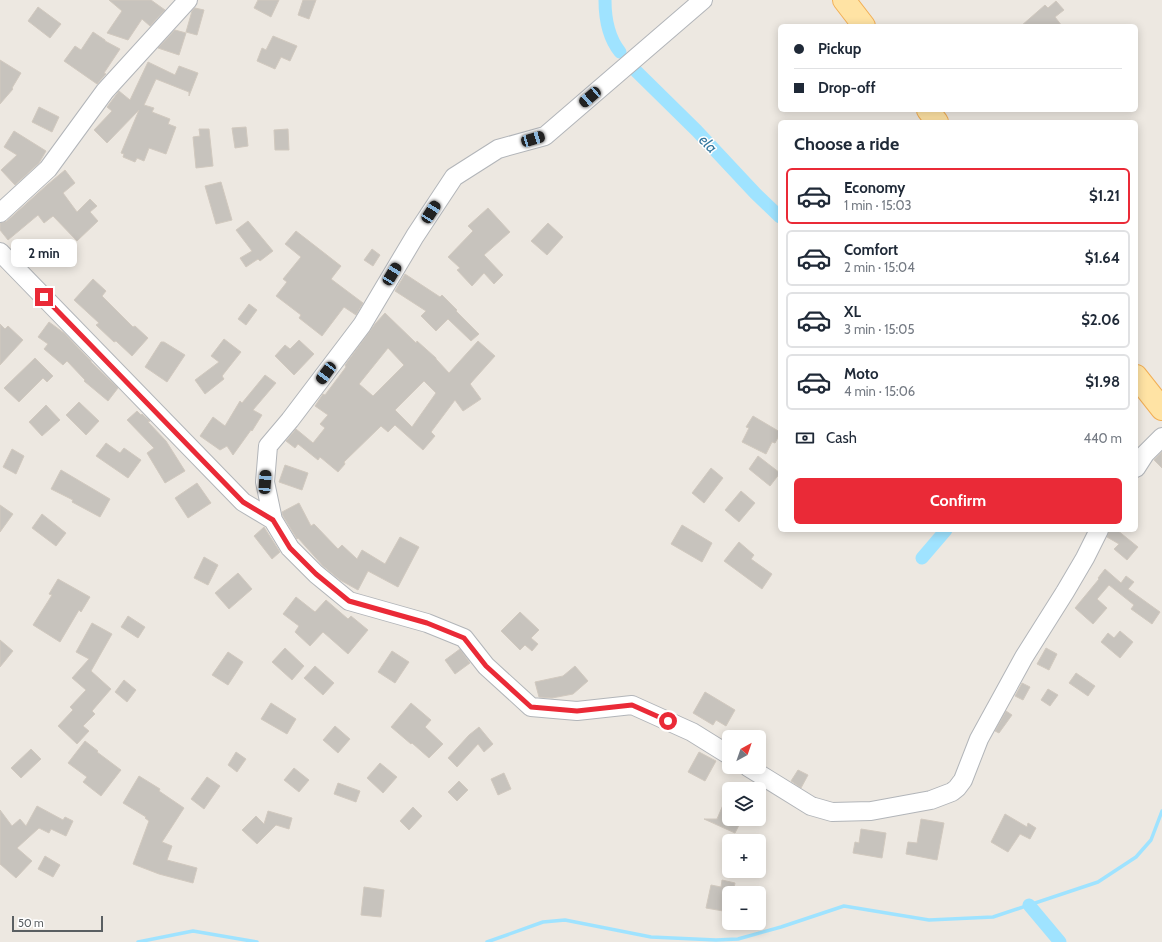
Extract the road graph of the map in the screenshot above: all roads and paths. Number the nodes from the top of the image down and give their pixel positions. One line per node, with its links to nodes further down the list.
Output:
1 (188, 0): 5 (street)
2 (703, 0): 11 (street)
3 (844, 0): 4 (main road)
4 (862, 24)
5 (0, 213)
6 (0, 252): 11 (street)
7 (1138, 379): 8 (main road)
8 (1162, 410)
9 (1162, 437): 10 (street)
10 (1138, 465)
11 (273, 520): 13 (street)
12 (1098, 532): 14 (street)
13 (722, 751)
14 (759, 774)

